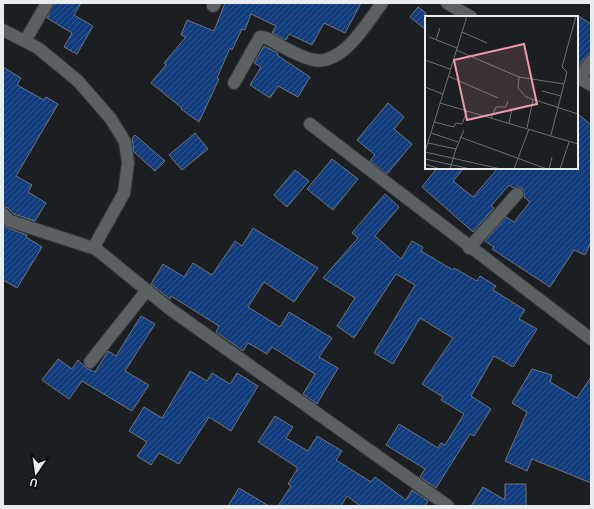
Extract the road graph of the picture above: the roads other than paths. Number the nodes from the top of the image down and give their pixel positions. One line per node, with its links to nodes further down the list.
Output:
1 (47, 3): 6 (street)
2 (382, 3): 9 (street)
3 (446, 3): 4 (street)
4 (469, 16)
5 (3, 30): 6 (street)
6 (25, 42): 14 (street)
7 (591, 61): 8 (street)
8 (583, 80)
9 (234, 83)
10 (310, 124): 13 (street)
11 (517, 194): 13 (street)
12 (3, 214): 14 (street)
13 (469, 248): 16 (street)
14 (96, 249): 15 (street)
15 (147, 290): 17 (street); 18 (street)
16 (591, 339)
17 (90, 362)
18 (448, 506)

